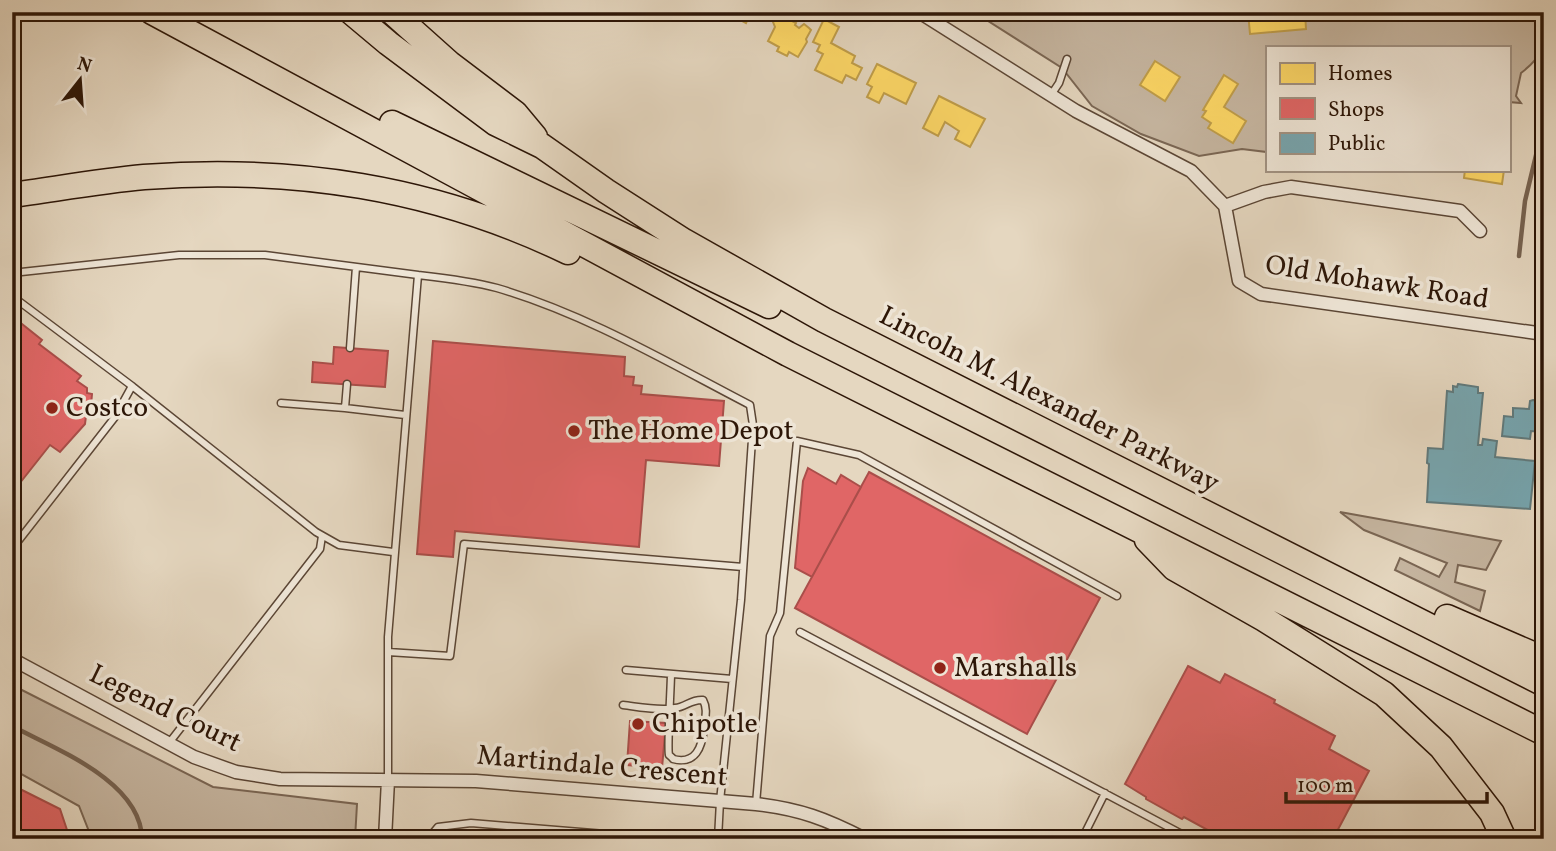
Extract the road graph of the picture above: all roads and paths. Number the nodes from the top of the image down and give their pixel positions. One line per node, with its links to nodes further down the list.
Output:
1 (152, 12): 19 (highway)
2 (185, 12): 16 (highway)
3 (351, 12): 8 (highway)
4 (392, 12): 8 (highway)
5 (919, 12): 7 (street)
6 (1068, 59): 7 (lane)
7 (1050, 96): 10 (street)
8 (542, 146): 16 (highway, Lincoln M. Alexander Parkway)
9 (12, 195): 19 (highway)
10 (1225, 206): 11 (street); 17 (street, Old Mohawk Road)
11 (1480, 231)
12 (356, 267): 13 (lane); 14 (lane); 18 (lane)
13 (12, 273)
14 (418, 275): 24 (lane); 29 (lane)
15 (12, 296): 21 (lane)
16 (824, 320): 30 (highway, Lincoln M. Alexander Parkway)
17 (1544, 334)
18 (350, 348)
19 (788, 354): 25 (highway)
20 (347, 384): 23 (lane)
21 (132, 386): 26 (lane); 27 (lane)
22 (281, 403): 23 (lane)
23 (345, 408): 24 (lane)
24 (405, 415): 28 (lane)
25 (1137, 529): 42 (highway); 55 (highway)
26 (322, 536): 28 (lane); 43 (lane)
27 (12, 549)
28 (393, 552): 33 (lane)
29 (743, 567): 33 (lane); 38 (lane)
30 (1348, 584): 35 (highway); 39 (highway, Lincoln M. Alexander Parkway)
31 (1117, 596): 47 (lane)
32 (800, 632): 45 (lane)
33 (388, 652): 44 (lane)
34 (12, 659): 43 (street, Legend Court)
35 (1544, 659)
36 (626, 670): 37 (lane)
37 (671, 674): 38 (lane); 41 (lane)
38 (732, 679): 46 (lane)
39 (1544, 684)
40 (623, 705): 41 (lane)
41 (669, 709): 41 (lane)
42 (1544, 733)
43 (169, 743): 44 (street, Legend Court)
44 (388, 780): 46 (street, Martindale Crescent); 49 (street)
45 (1105, 793): 53 (lane); 54 (lane)
46 (720, 801): 47 (street, Martindale Crescent); 52 (lane)
47 (756, 804): 48 (street, Martindale Crescent)
48 (860, 838)
49 (385, 839)
50 (428, 839): 51 (lane)
51 (666, 839)
52 (718, 839)
53 (1082, 839)
54 (1191, 839)
55 (1504, 839)

